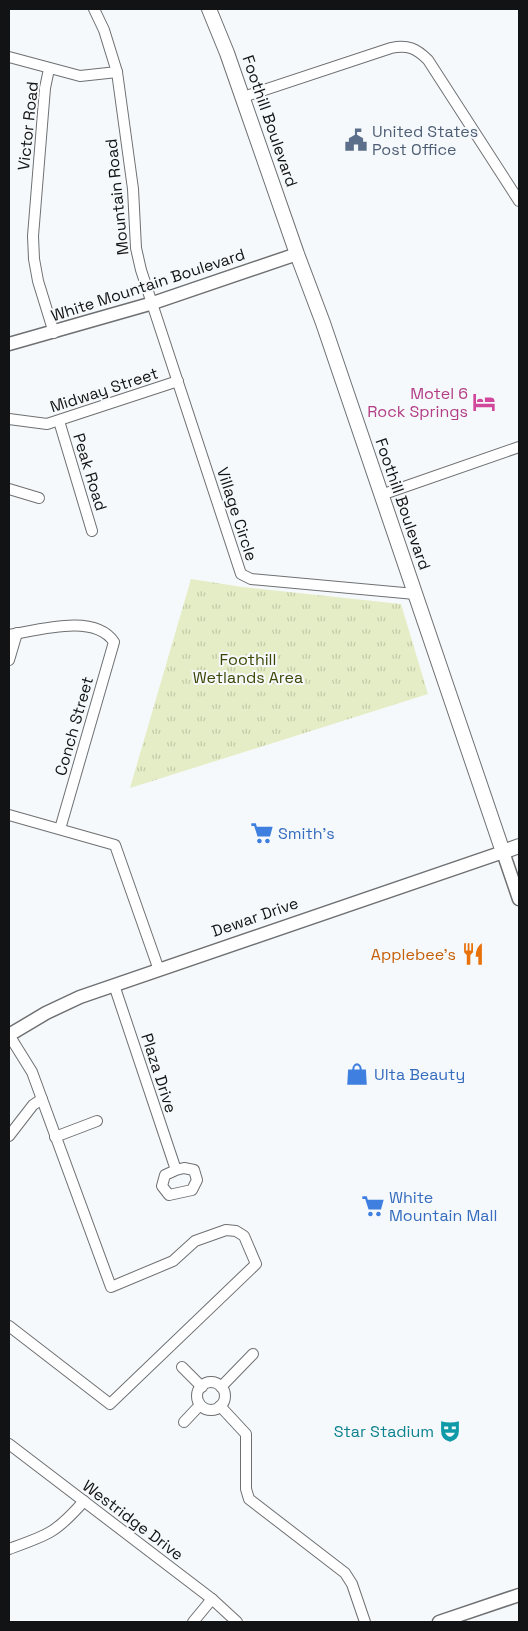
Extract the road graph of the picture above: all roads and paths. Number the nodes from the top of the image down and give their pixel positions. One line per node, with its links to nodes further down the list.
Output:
1 (94, 9): 5 (street, Mountain Road)
2 (209, 9): 6 (main road, Foothill Boulevard)
3 (9, 57): 4 (street)
4 (49, 69): 5 (street); 10 (street, Victor Road)
5 (116, 72): 9 (street, Mountain Road)
6 (243, 97): 7 (street); 8 (main road, Foothill Boulevard)
7 (519, 201)
8 (297, 254): 9 (street, White Mountain Boulevard); 17 (main road, Foothill Boulevard)
9 (153, 303): 10 (street, White Mountain Boulevard); 12 (street, Mountain Road)
10 (54, 332): 11 (street, White Mountain Boulevard)
11 (9, 344)
12 (178, 381): 14 (street, Midway Street); 20 (street, Village Circle)
13 (9, 419): 14 (street, Midway Street)
14 (59, 421): 19 (street, Peak Road)
15 (519, 447): 17 (street)
16 (9, 489): 18 (street)
17 (380, 495): 20 (main road, Foothill Boulevard)
18 (39, 498)
19 (92, 531)
20 (415, 594): 26 (main road, Foothill Boulevard)
21 (13, 634): 22 (street); 24 (street, Conch Street)
22 (9, 660)
23 (9, 815): 24 (street)
24 (60, 829): 28 (street)
25 (519, 846): 26 (main road, Dewar Drive)
26 (503, 852): 27 (street, Foothill Boulevard); 28 (street, Dewar Drive)
27 (519, 899)
28 (160, 970): 29 (street, Dewar Drive)
29 (114, 985): 30 (street, Dewar Drive); 35 (street, Plaza Drive)
30 (9, 1035): 31 (street)
31 (42, 1099): 33 (street); 34 (street)
32 (97, 1121): 34 (street)
33 (9, 1136)
34 (56, 1137): 36 (street)
35 (176, 1170)
36 (9, 1326)
37 (253, 1354): 40 (street)
38 (182, 1367): 39 (street)
39 (202, 1387): 40 (street); 41 (street)
40 (221, 1387): 42 (street)
41 (200, 1404): 42 (street); 43 (street)
42 (220, 1406): 51 (street)
43 (184, 1422)
44 (9, 1444): 45 (street, Westridge Drive)
45 (84, 1501): 46 (street); 48 (street, Westridge Drive)
46 (9, 1549)
47 (519, 1595): 52 (street)
48 (212, 1599): 49 (street); 50 (street, Westridge Drive)
49 (193, 1622)
50 (236, 1622)
51 (365, 1622)
52 (439, 1622)

